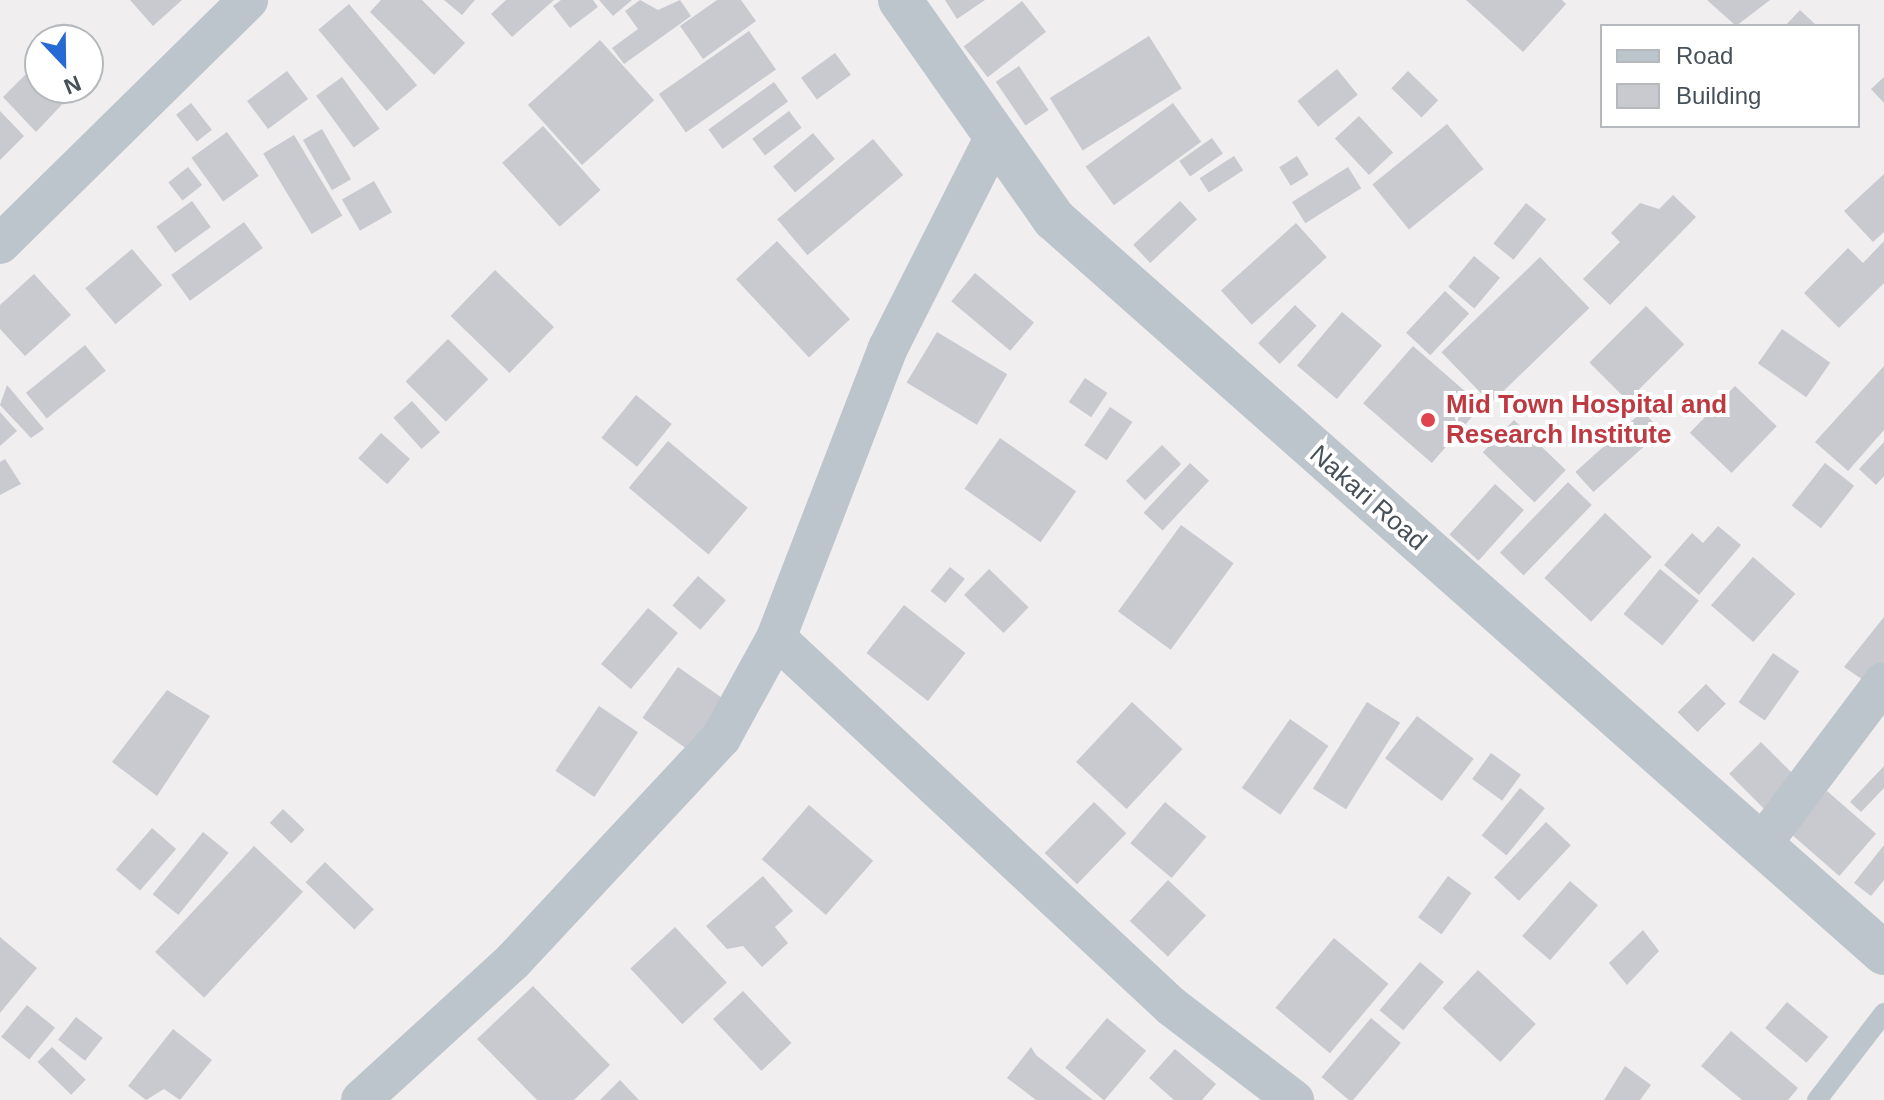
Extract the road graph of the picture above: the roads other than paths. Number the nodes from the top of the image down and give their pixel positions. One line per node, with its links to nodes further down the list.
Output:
1 (248, 0): 4 (street)
2 (900, 0): 3 (street, Nakari Road)
3 (995, 136): 5 (street); 7 (street, Nakari Road)
4 (0, 244)
5 (776, 638): 10 (street); 11 (street)
6 (1884, 682): 7 (street)
7 (1761, 845): 8 (street, Nakari Road)
8 (1884, 953)
9 (1884, 1013): 12 (lane)
10 (361, 1100)
11 (1294, 1100)
12 (1817, 1100)

